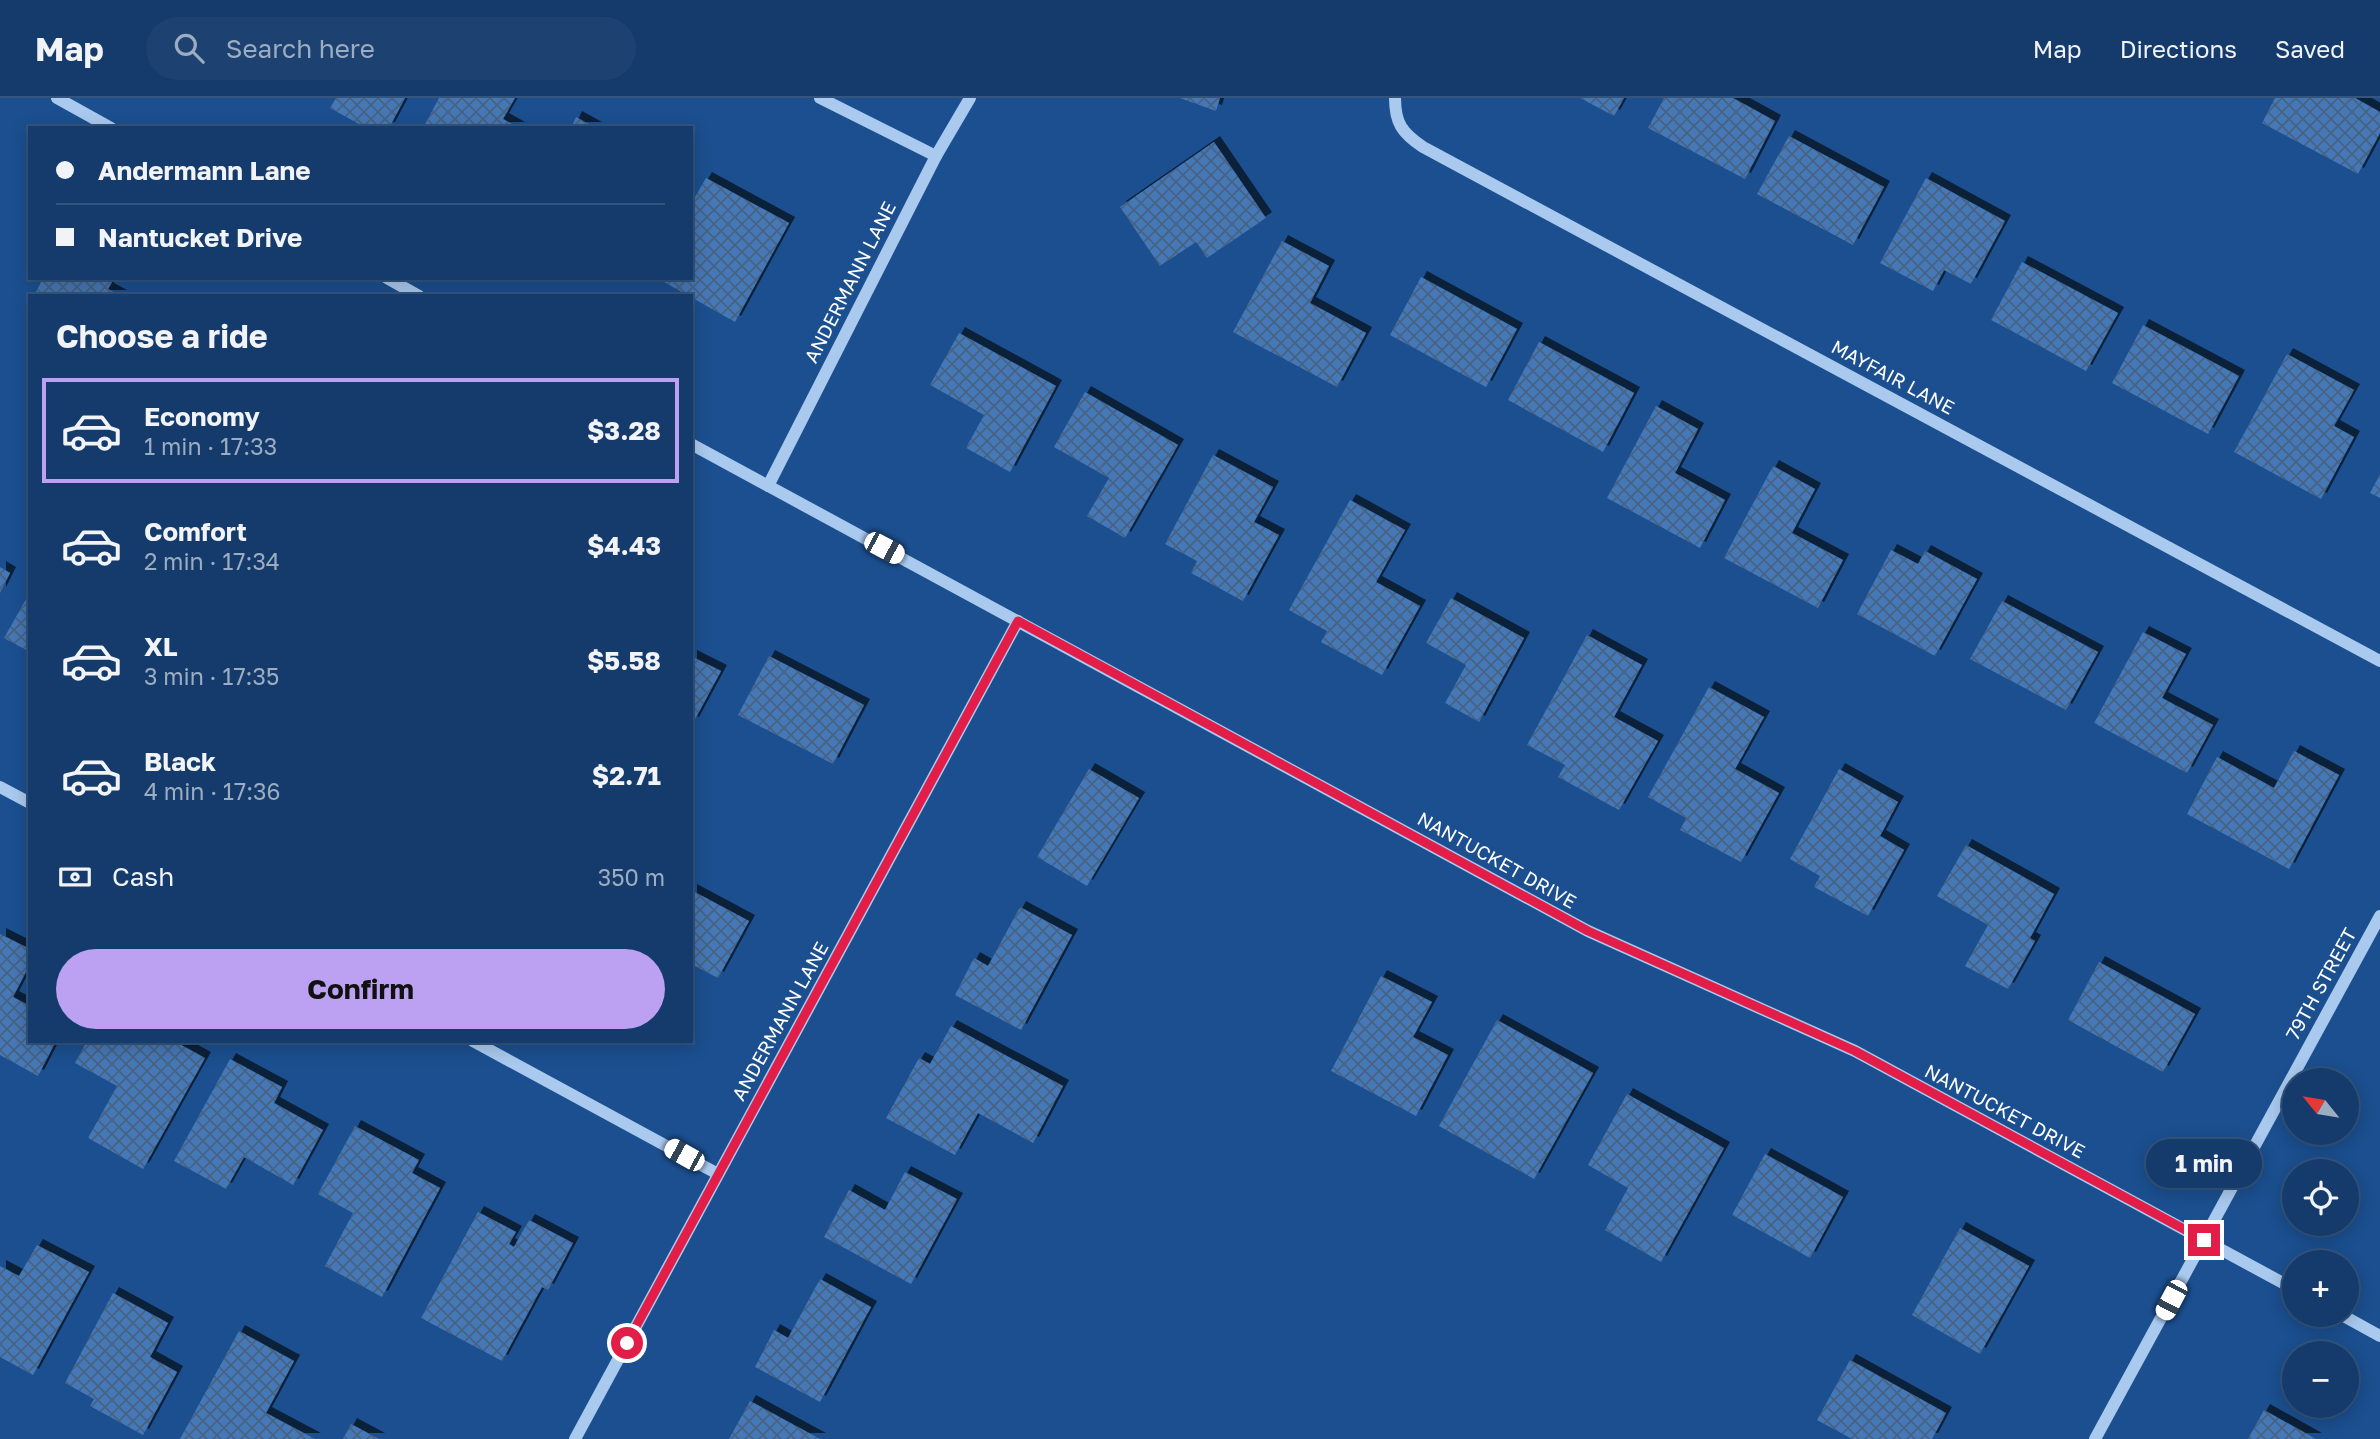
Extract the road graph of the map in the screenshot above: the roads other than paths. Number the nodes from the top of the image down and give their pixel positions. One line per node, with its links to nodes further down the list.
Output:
1 (57, 98): 5 (street)
2 (820, 98): 6 (street)
3 (970, 98): 6 (street, ANDERMANN LANE)
4 (1395, 98): 12 (street, MAYFAIR LANE)
5 (107, 126)
6 (936, 156): 10 (street, ANDERMANN LANE)
7 (391, 280): 8 (street)
8 (415, 294)
9 (693, 445): 10 (street, NANTUCKET DRIVE)
10 (768, 486): 11 (street, NANTUCKET DRIVE)
11 (1018, 621): 17 (street, ANDERMANN LANE); 18 (street, NANTUCKET DRIVE)
12 (2380, 661)
13 (0, 787): 14 (street)
14 (28, 802)
15 (2380, 916): 18 (street, 79TH STREET)
16 (477, 1043): 17 (street)
17 (719, 1174): 22 (street, ANDERMANN LANE)
18 (2204, 1240): 19 (street, NANTUCKET DRIVE); 23 (street, 79TH STREET)
19 (2282, 1282)
20 (2359, 1324): 21 (street)
21 (2380, 1336)
22 (575, 1439)
23 (2095, 1439)

